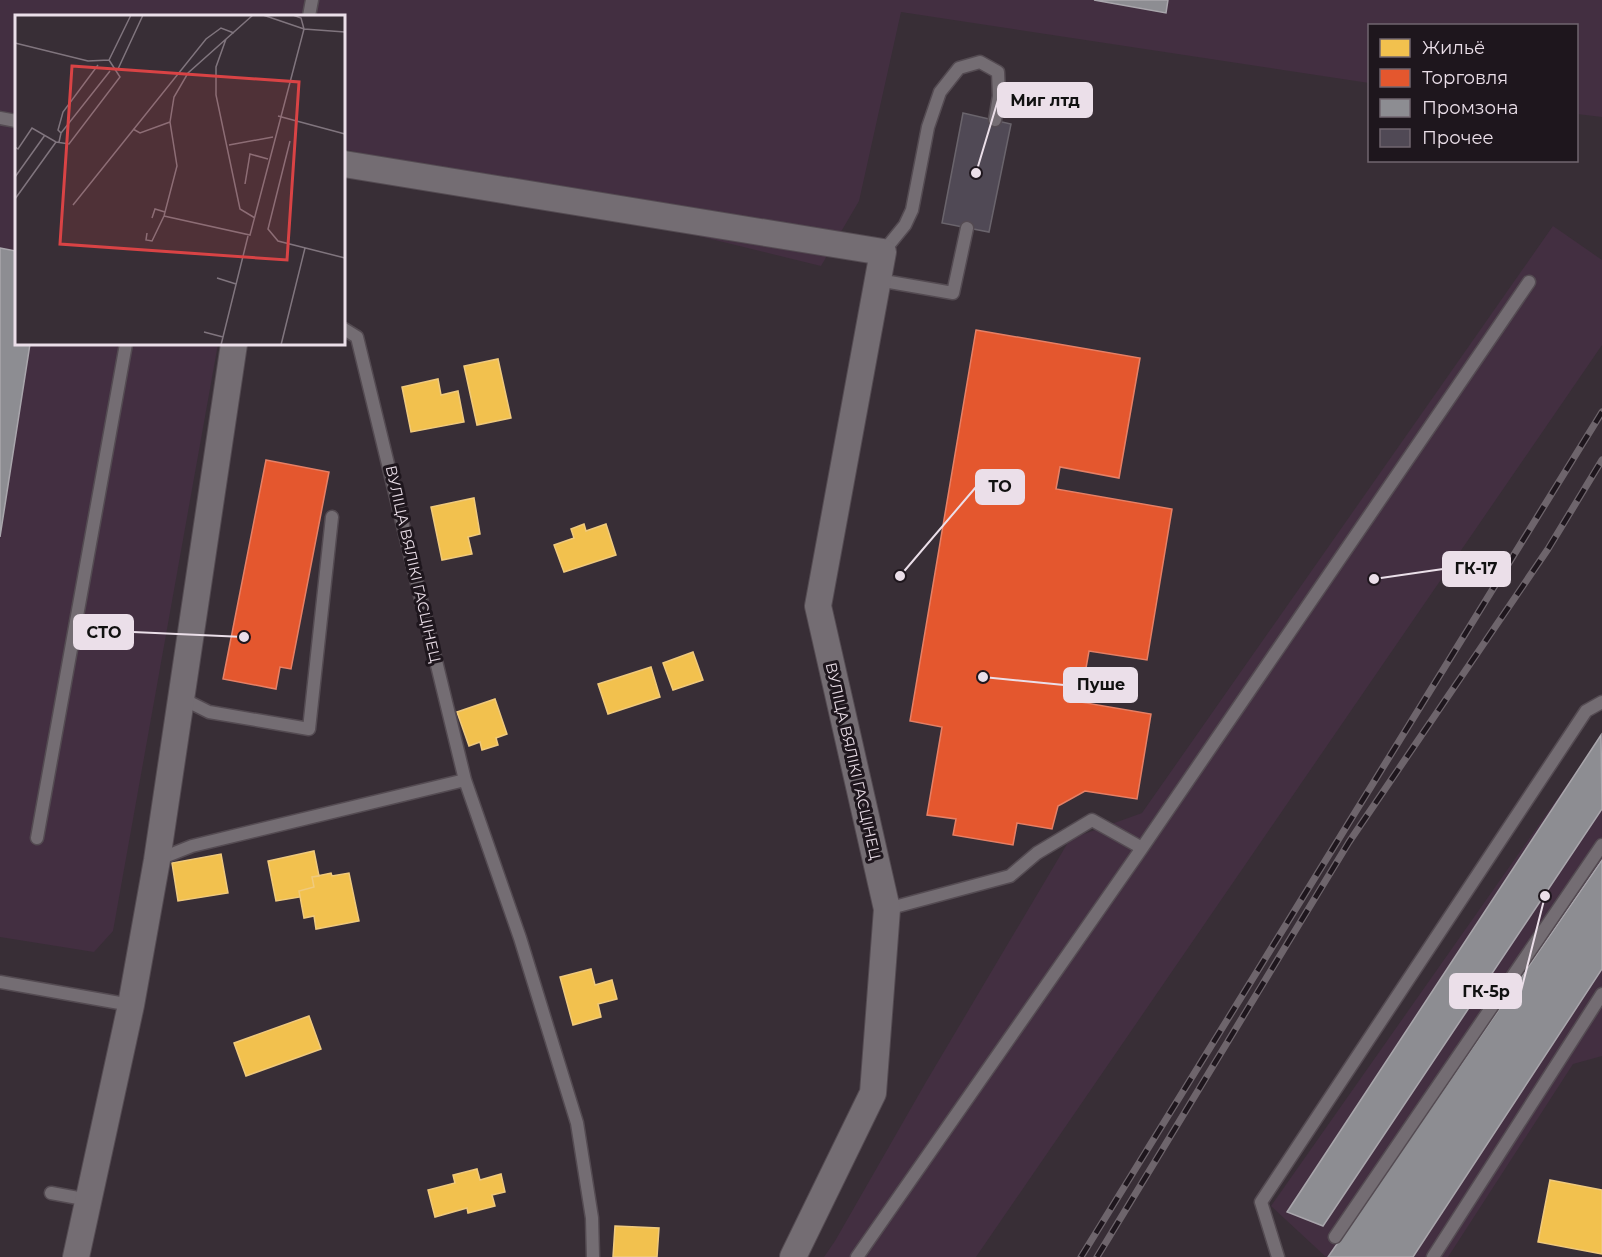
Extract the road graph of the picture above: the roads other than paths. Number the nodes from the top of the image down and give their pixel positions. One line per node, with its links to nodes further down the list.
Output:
1 (312, 0): 2 (lane)
2 (309, 15)
3 (0, 118): 4 (lane)
4 (15, 120)
5 (995, 120): 8 (lane)
6 (345, 164): 8 (street)
7 (967, 228): 9 (lane)
8 (883, 252): 9 (street, ВУЛІЦА ВЯЛІКІ ГАСЦІНЕЦ)
9 (878, 280): 22 (street, ВУЛІЦА ВЯЛІКІ ГАСЦІНЕЦ)
10 (1529, 282): 20 (lane)
11 (345, 329): 17 (lane, ВУЛІЦА ВЯЛІКІ ГАСЦІНЕЦ)
12 (126, 345): 18 (lane)
13 (234, 345): 15 (street)
14 (332, 517): 15 (lane)
15 (181, 698): 21 (street)
16 (1602, 702): 33 (lane)
17 (465, 780): 21 (lane); 30 (lane, ВУЛІЦА ВЯЛІКІ ГАСЦІНЕЦ)
18 (37, 838)
19 (1602, 845): 28 (lane)
20 (1142, 848): 22 (lane); 32 (lane)
21 (157, 860): 25 (street)
22 (887, 909): 31 (street, ВУЛІЦА ВЯЛІКІ ГАСЦІНЕЦ)
23 (0, 982): 25 (lane)
24 (1602, 994): 34 (lane)
25 (131, 1005): 27 (street)
26 (51, 1194): 27 (lane)
27 (89, 1200): 29 (street)
28 (1335, 1237)
29 (76, 1257)
30 (593, 1257)
31 (792, 1257)
32 (858, 1257)
33 (1278, 1257)
34 (1433, 1257)

